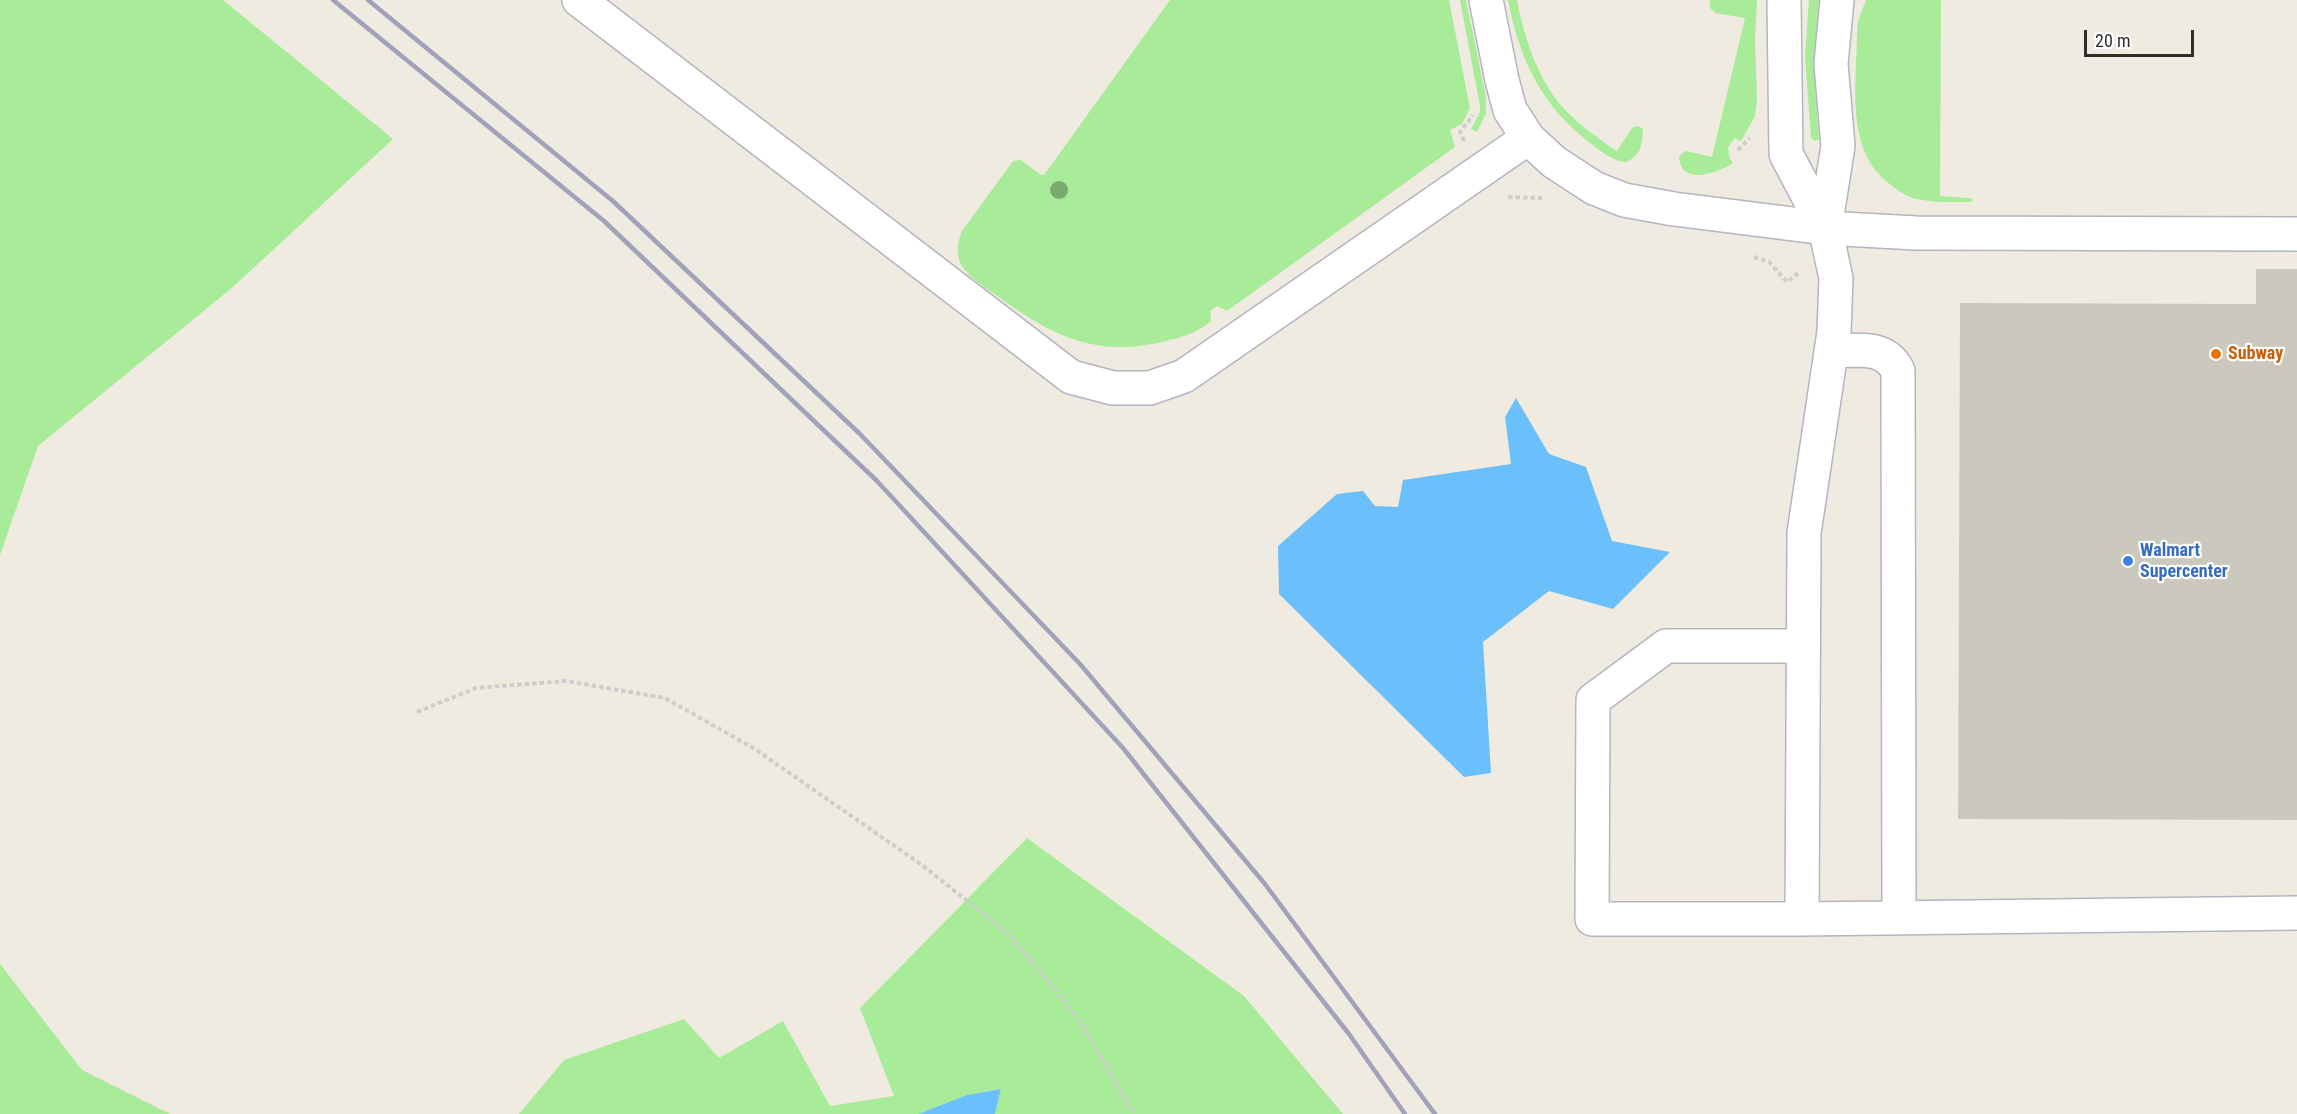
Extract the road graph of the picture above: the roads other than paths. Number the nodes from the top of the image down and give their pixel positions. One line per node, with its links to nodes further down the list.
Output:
1 (579, 0): 5 (lane)
2 (1486, 0): 5 (lane)
3 (1784, 0): 6 (lane)
4 (1837, 0): 6 (lane)
5 (1528, 138): 6 (lane)
6 (1825, 228): 7 (lane); 8 (lane)
7 (2297, 234)
8 (1831, 351): 9 (lane); 11 (lane)
9 (1803, 646): 12 (lane); 12 (lane)
10 (2297, 913): 11 (lane)
11 (1899, 918): 12 (lane)
12 (1802, 919)

